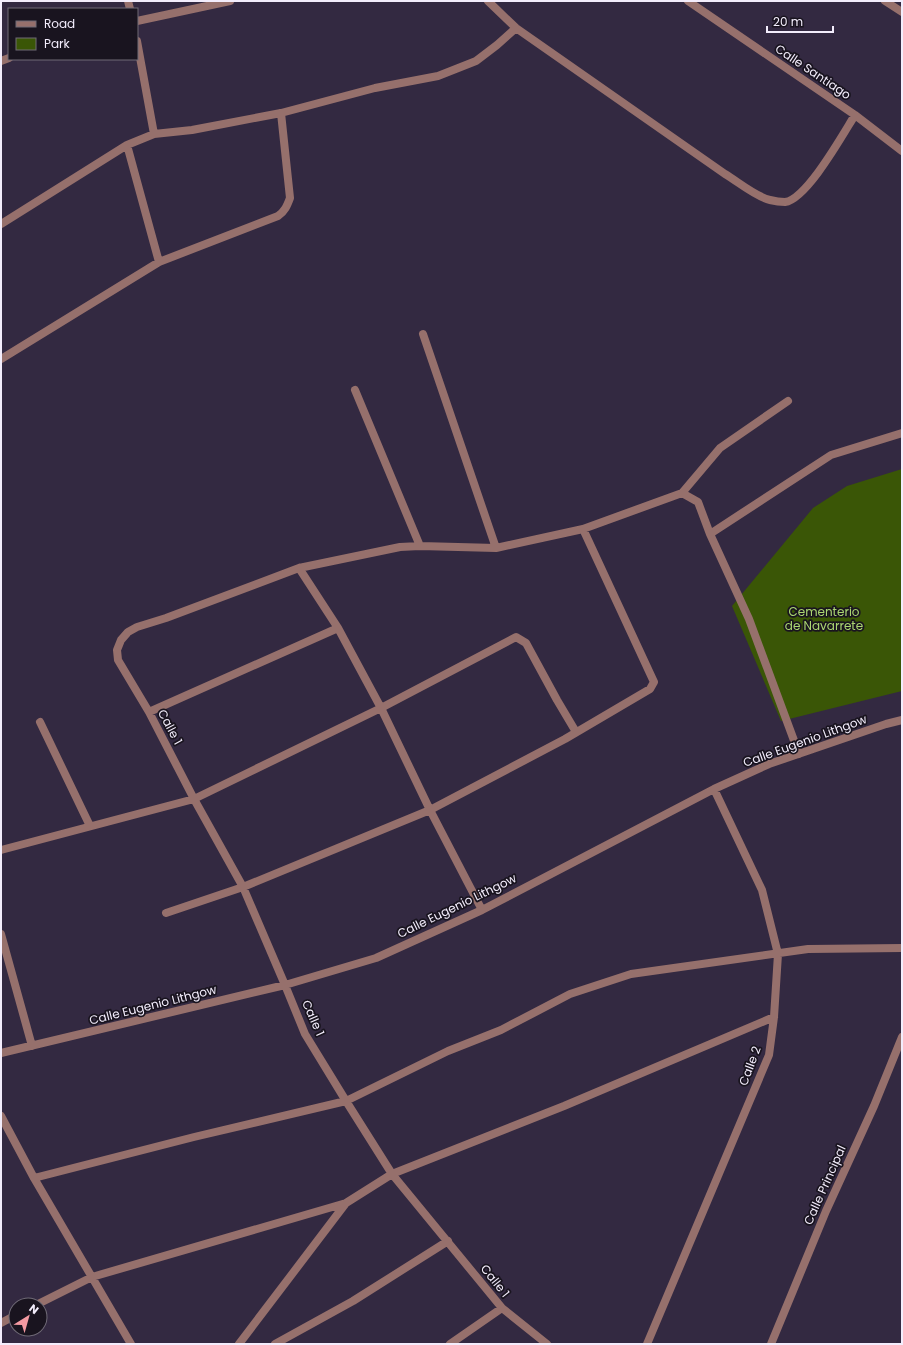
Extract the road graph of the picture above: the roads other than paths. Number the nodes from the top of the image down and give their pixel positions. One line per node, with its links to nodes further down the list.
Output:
1 (230, 1): 6 (street)
2 (488, 1): 7 (street)
3 (688, 1): 10 (street, Calle Santiago)
4 (886, 1): 5 (street)
5 (902, 12)
6 (138, 21)
7 (516, 28): 9 (street); 10 (street)
8 (138, 46): 11 (street)
9 (281, 113): 11 (street); 15 (street)
10 (855, 115): 13 (street, Calle Santiago)
11 (154, 134): 12 (street)
12 (127, 145): 14 (street); 15 (street)
13 (902, 151)
14 (1, 224)
15 (158, 262): 17 (street)
16 (424, 334): 25 (street)
17 (1, 359)
18 (355, 390): 24 (street)
19 (788, 401): 21 (street)
20 (902, 433): 23 (street)
21 (682, 493): 22 (street); 23 (street)
22 (583, 529): 25 (street); 32 (street)
23 (710, 534): 33 (street)
24 (420, 546): 25 (street); 26 (street)
25 (496, 548)
26 (299, 568): 27 (street); 29 (street, Calle 1)
27 (338, 628): 28 (street); 29 (street)
28 (382, 708): 32 (street); 35 (street); 36 (street)
29 (148, 712): 35 (street, Calle 1)
30 (902, 720): 33 (street, Calle Eugenio Lithgow)
31 (40, 722): 37 (street)
32 (576, 732): 36 (street)
33 (799, 754): 34 (street, Calle Eugenio Lithgow)
34 (714, 789): 40 (street, Calle Eugenio Lithgow); 44 (street, Calle 2)
35 (194, 799): 37 (street); 39 (street, Calle 1)
36 (430, 810): 39 (street); 40 (street)
37 (90, 826): 38 (street)
38 (1, 850)
39 (243, 887): 41 (street); 45 (street, Calle 1)
40 (482, 910): 45 (street, Calle Eugenio Lithgow)
41 (166, 913)
42 (1, 935): 48 (street)
43 (902, 948): 44 (street)
44 (778, 954): 46 (street, Calle 2); 50 (street)
45 (285, 984): 48 (street, Calle Eugenio Lithgow); 50 (street, Calle 1)
46 (774, 1017): 52 (street); 64 (street, Calle 2)
47 (902, 1037): 65 (street, Calle Principal)
48 (32, 1046): 49 (street, Calle Eugenio Lithgow)
49 (1, 1053)
50 (346, 1101): 52 (street, Calle 1); 53 (street)
51 (1, 1116): 53 (street)
52 (392, 1174): 54 (street); 55 (street, Calle 1)
53 (34, 1178): 56 (street)
54 (346, 1203): 56 (street); 60 (street)
55 (448, 1241): 58 (street, Calle 1); 61 (street)
56 (92, 1277): 57 (street); 59 (street)
57 (48, 1299)
58 (502, 1308): 62 (street); 63 (street, Calle 1)
59 (131, 1344)
60 (238, 1344)
61 (275, 1344)
62 (450, 1344)
63 (547, 1344)
64 (647, 1344)
65 (771, 1344)

